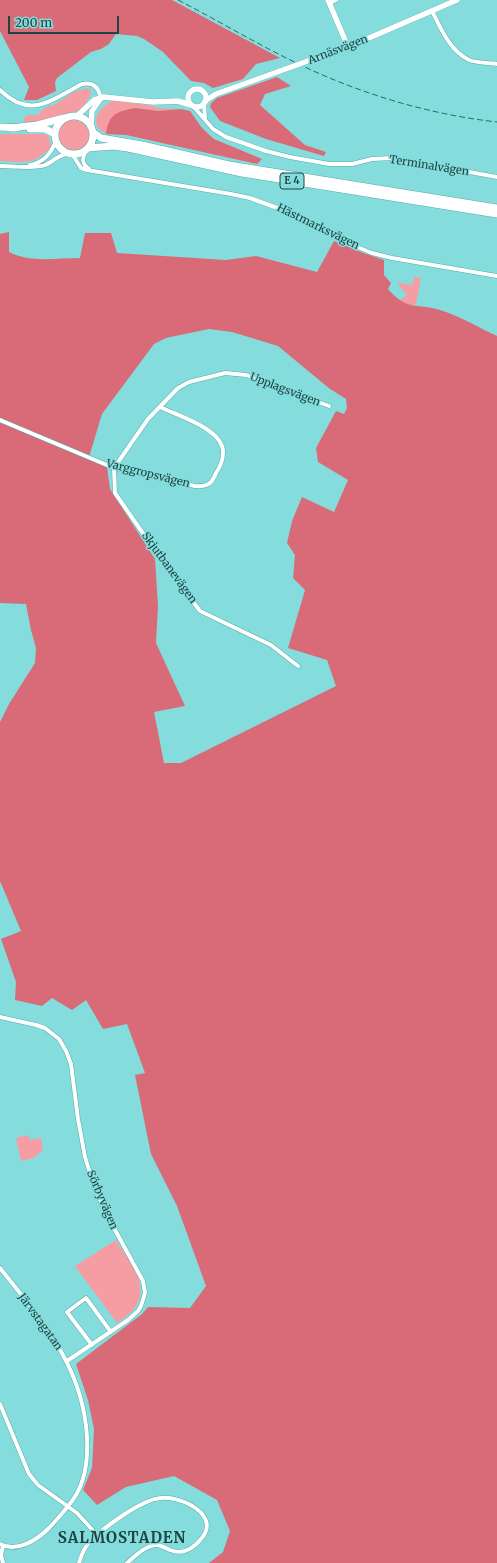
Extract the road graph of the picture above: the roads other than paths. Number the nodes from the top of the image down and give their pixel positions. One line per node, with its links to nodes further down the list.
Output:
1 (336, 0): 3 (street)
2 (457, 0): 4 (street, Arnäsvägen)
3 (329, 2): 5 (street)
4 (432, 11): 5 (street, Arnäsvägen); 6 (street)
5 (348, 47): 10 (street, Arnäsvägen, bridge)
6 (497, 64)
7 (0, 90): 11 (street)
8 (202, 91): 9 (street); 10 (street); 13 (street)
9 (189, 93): 12 (street); 14 (street)
10 (216, 94): 13 (street, Arnäsvägen)
11 (101, 98): 12 (street); 15 (street); 18 (street)
12 (178, 101): 14 (street)
13 (205, 102): 14 (street); 17 (street)
14 (192, 106): 17 (street, Terminalvägen)
15 (77, 116): 16 (highway); 18 (highway)
16 (68, 117): 20 (highway); 22 (highway)
17 (205, 119): 28 (street, Terminalvägen)
18 (91, 125): 21 (highway)
19 (0, 127): 20 (highway)
20 (11, 128): 22 (highway)
21 (94, 133): 23 (highway); 29 (highway, E 4)
22 (55, 138): 24 (highway); 26 (street)
23 (87, 150): 24 (highway); 27 (street); 30 (highway, E 4)
24 (70, 154): 26 (street); 27 (street, Hästmarksvägen)
25 (0, 166): 26 (street)
26 (27, 166)
27 (91, 171): 31 (street, Hästmarksvägen)
28 (497, 177)
29 (497, 208)
30 (497, 214)
31 (497, 276)
32 (330, 406): 33 (street, Upplagsvägen)
33 (160, 407): 35 (street, Upplagsvägen); 35 (street, Varggropsvägen)
34 (0, 420): 35 (street, Varggropsvägen)
35 (114, 468): 36 (street, Skjutbanevägen)
36 (298, 666)
37 (0, 1017): 39 (street, Sörbyvägen)
38 (0, 1268): 41 (street, Järvstagatan)
39 (111, 1332): 40 (street, Sörbyvägen); 40 (street)
40 (92, 1345): 41 (street, Sörbyvägen)
41 (67, 1361): 43 (street, Järvstagatan)
42 (0, 1404): 43 (street)
43 (68, 1507): 44 (street); 45 (street, Järvstagatan)
44 (96, 1535): 47 (street); 48 (street)
45 (2, 1545): 46 (street)
46 (3, 1563)
47 (79, 1563)
48 (128, 1563)

